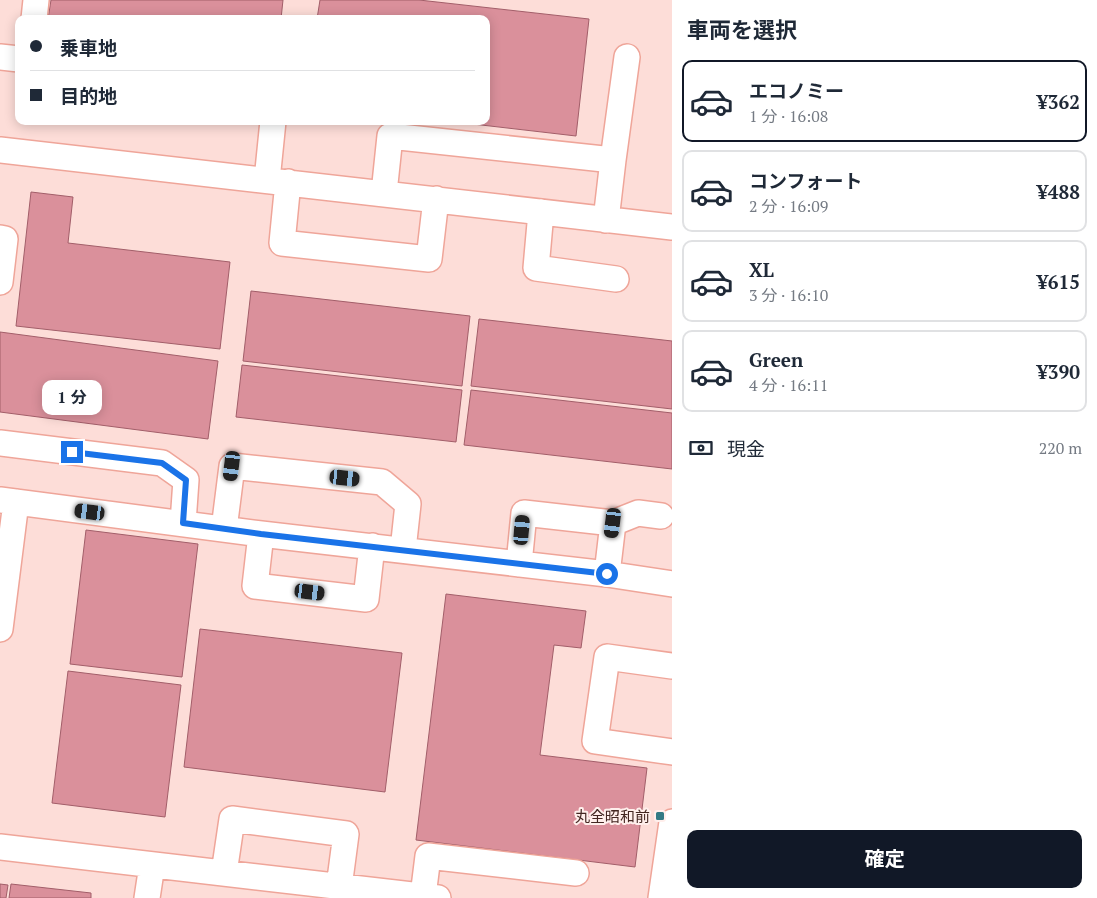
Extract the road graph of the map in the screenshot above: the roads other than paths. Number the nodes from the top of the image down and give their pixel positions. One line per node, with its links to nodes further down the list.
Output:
1 (36, 0): 2 (street)
2 (34, 15)
3 (0, 57): 5 (street)
4 (626, 57): 8 (street)
5 (15, 59)
6 (273, 125): 9 (street)
7 (0, 150): 9 (street)
8 (613, 160): 10 (street); 13 (street)
9 (277, 181): 10 (street); 11 (street)
10 (384, 193): 11 (street)
11 (436, 199): 12 (street)
12 (541, 212): 13 (street); 16 (street)
13 (606, 220): 14 (street)
14 (672, 227)
15 (0, 238): 17 (street)
16 (616, 279)
17 (0, 282)
18 (0, 443): 21 (street)
19 (8, 501): 21 (street); 30 (street)
20 (661, 516): 22 (street)
21 (183, 523): 23 (street)
22 (613, 523): 27 (street); 28 (street)
23 (224, 528): 24 (street); 26 (street)
24 (261, 534): 25 (street); 25 (street)
25 (372, 546): 26 (street)
26 (403, 550): 27 (street)
27 (519, 564): 28 (street)
28 (607, 574): 29 (street)
29 (672, 584)
30 (0, 629)
31 (672, 666): 32 (street)
32 (672, 752)
33 (672, 822): 43 (street)
34 (0, 847): 35 (street)
35 (152, 865): 37 (street); 42 (street)
36 (576, 873): 41 (street)
37 (224, 874): 38 (street); 39 (street)
38 (339, 887): 39 (street); 40 (street)
39 (253, 888)
40 (363, 894): 41 (street)
41 (431, 897)
42 (147, 898)
43 (661, 898)

